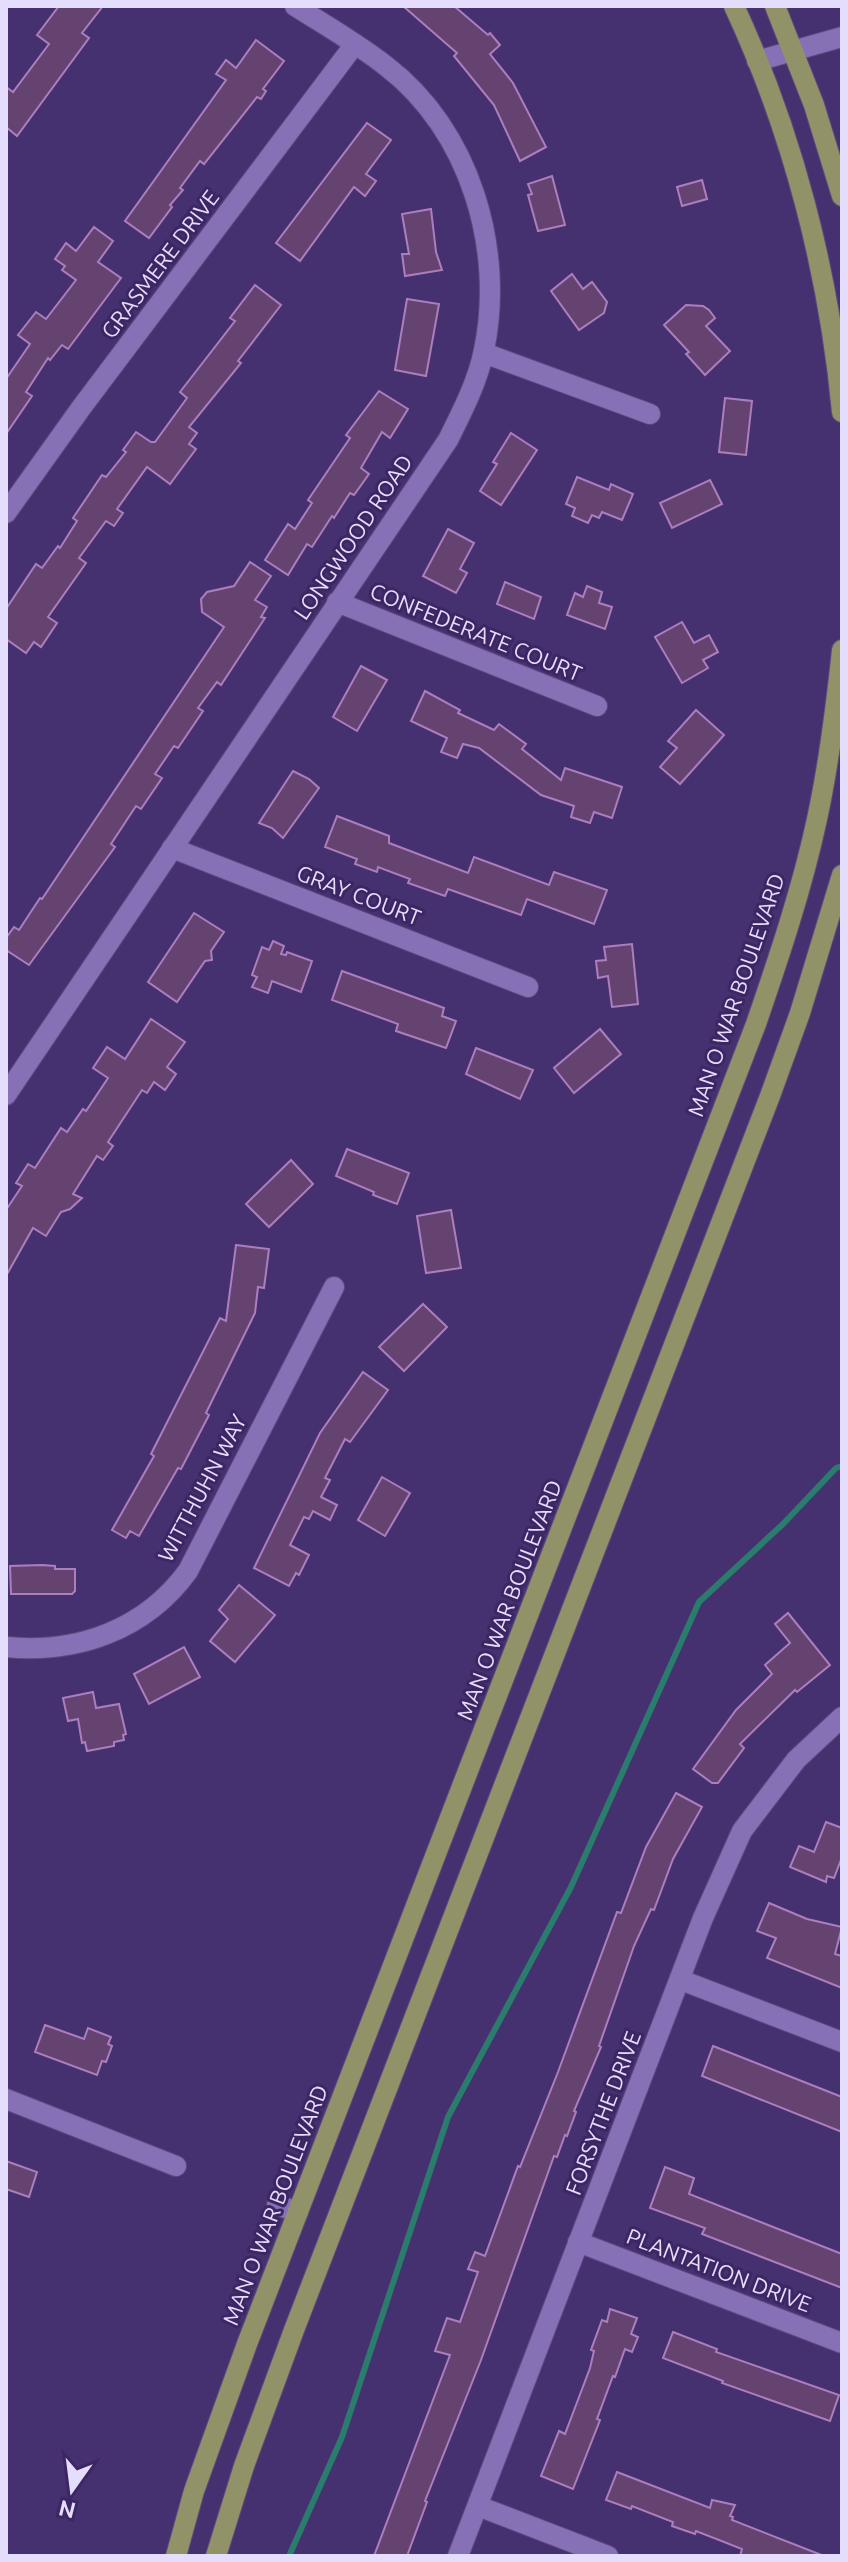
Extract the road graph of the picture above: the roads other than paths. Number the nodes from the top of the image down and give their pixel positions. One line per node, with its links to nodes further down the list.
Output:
1 (295, 6): 5 (street, LONGWOOD ROAD)
2 (734, 6): 7 (main road)
3 (775, 6): 6 (main road)
4 (842, 37): 6 (street)
5 (355, 44): 9 (street, LONGWOOD ROAD); 12 (street, GRASMERE DRIVE)
6 (794, 50): 7 (street); 8 (main road)
7 (757, 61): 10 (main road)
8 (842, 196)
9 (484, 353): 11 (street); 13 (street, LONGWOOD ROAD)
10 (842, 412)
11 (650, 414)
12 (6, 513)
13 (337, 602): 15 (street, CONFEDERATE COURT); 16 (street, LONGWOOD ROAD)
14 (842, 650): 28 (main road, MAN O WAR BOULEVARD)
15 (597, 706)
16 (172, 848): 18 (street, GRAY COURT); 19 (street, LONGWOOD ROAD)
17 (842, 875): 33 (main road)
18 (528, 987)
19 (6, 1095)
20 (334, 1287): 21 (street, WITTHUHN WAY)
21 (6, 1647)
22 (842, 1717): 23 (street, FORSYTHE DRIVE)
23 (681, 1980): 24 (street); 29 (street, FORSYTHE DRIVE)
24 (842, 2042)
25 (6, 2099): 26 (street)
26 (176, 2166)
27 (277, 2205): 28 (street)
28 (298, 2212): 32 (main road, MAN O WAR BOULEVARD)
29 (578, 2242): 30 (street, PLANTATION DRIVE); 31 (street, FORSYTHE DRIVE)
30 (842, 2343)
31 (478, 2506): 34 (street, FORSYTHE DRIVE); 35 (street)
32 (176, 2556)
33 (216, 2556)
34 (458, 2556)
35 (608, 2556)

